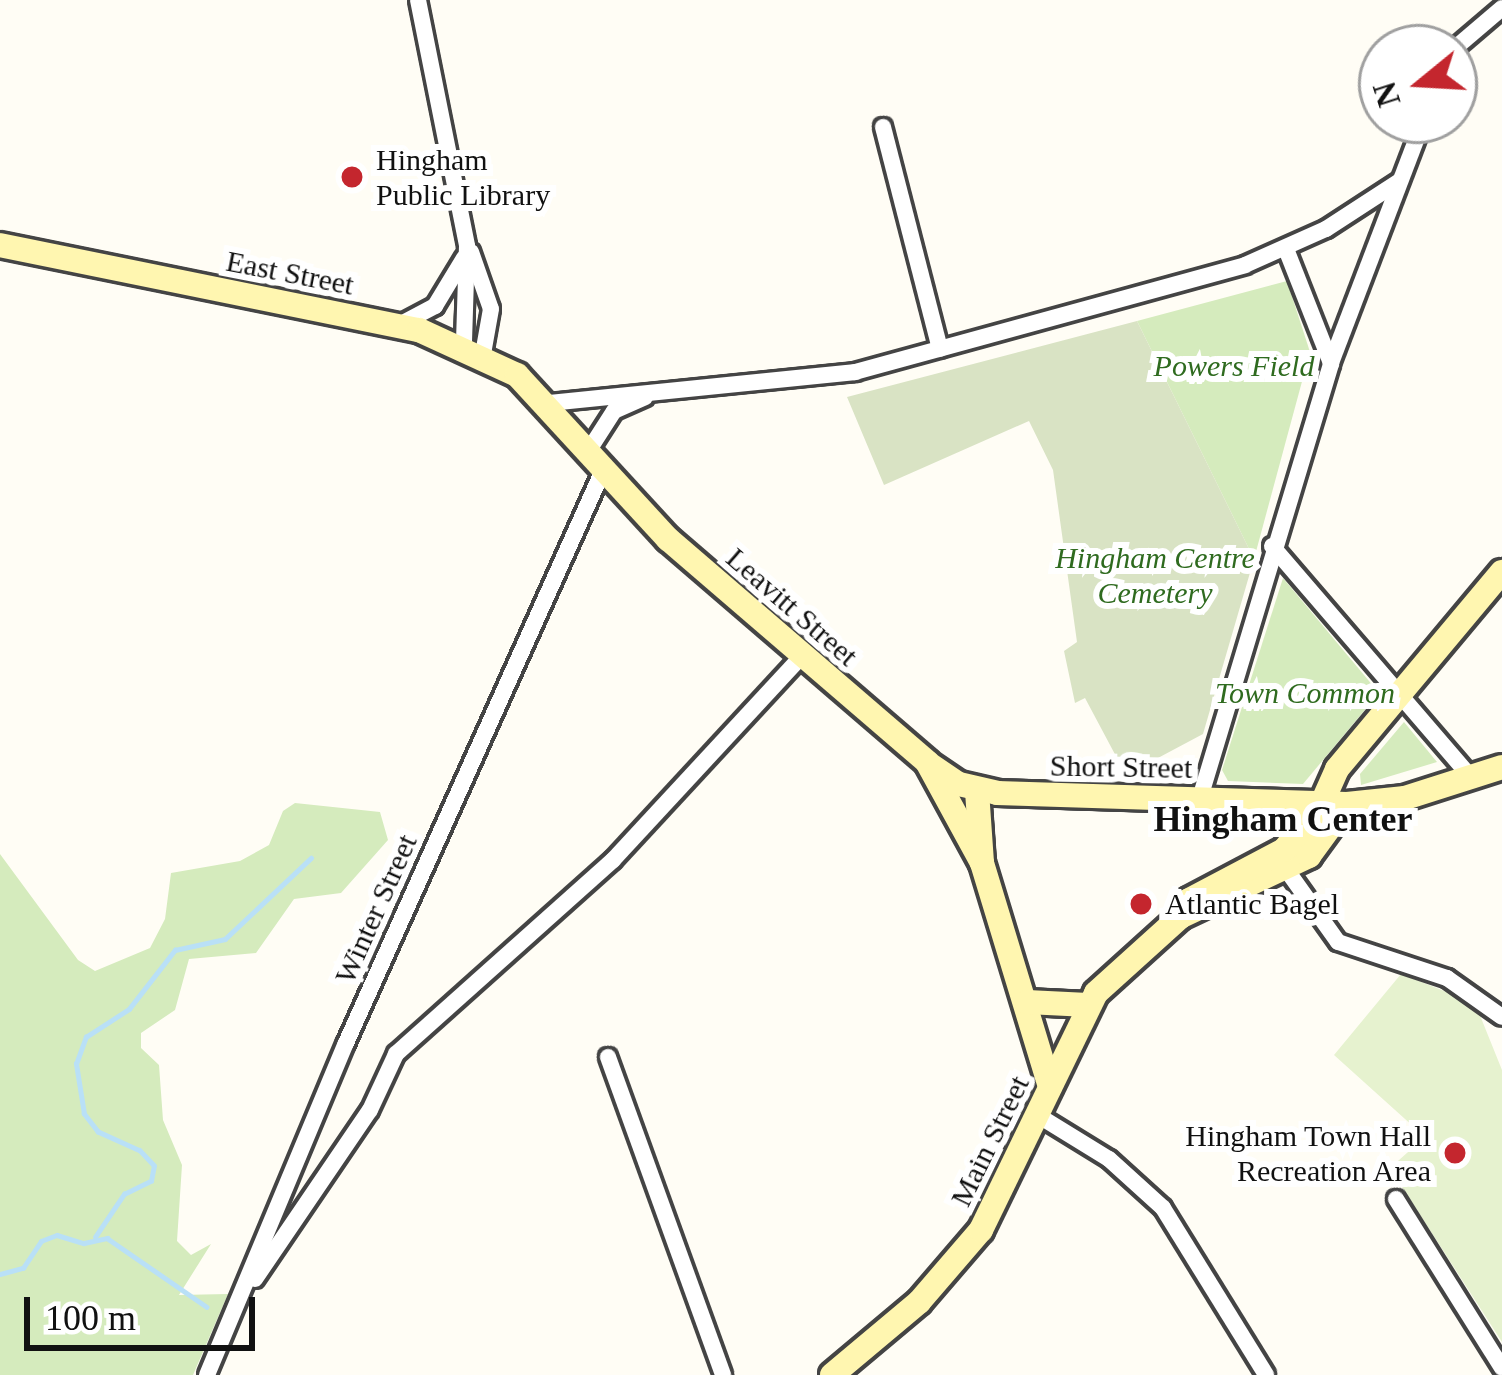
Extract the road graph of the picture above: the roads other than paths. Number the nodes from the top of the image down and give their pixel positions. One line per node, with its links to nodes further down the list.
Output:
1 (418, 0): 8 (street)
2 (1502, 8): 3 (street)
3 (1478, 28)
4 (883, 127): 12 (street)
5 (1415, 144): 6 (street)
6 (1400, 181): 9 (street); 13 (street)
7 (0, 245): 10 (main road, East Street)
8 (467, 246): 10 (street); 11 (street)
9 (1286, 249): 12 (street); 13 (street)
10 (398, 325): 11 (main road, East Street)
11 (474, 349): 15 (main road, East Street)
12 (940, 349): 14 (street)
13 (1331, 363): 17 (street)
14 (663, 393): 15 (street); 16 (street, Winter Street)
15 (550, 404): 16 (main road, Leavitt Street)
16 (597, 459): 19 (main road, Leavitt Street); 36 (street, Winter Street)
17 (1272, 546): 20 (street); 25 (street)
18 (1502, 572): 20 (main road, Main Street)
19 (803, 656): 21 (main road, Leavitt Street); 36 (street)
20 (1402, 691): 23 (street); 26 (main road, Main Street)
21 (927, 762): 24 (main road, Short Street); 28 (main road, Leavitt Street)
22 (1502, 767): 23 (main road)
23 (1471, 777): 26 (main road)
24 (977, 791): 25 (main road, Short Street); 28 (main road, Leavitt Street)
25 (1200, 798): 26 (main road, Short Street)
26 (1322, 803): 27 (main road, Main Street)
27 (1281, 862): 30 (main road, Main Street); 31 (street)
28 (982, 863): 29 (main road, Leavitt Street)
29 (1027, 1002): 30 (main road); 33 (main road, Leavitt Street)
30 (1088, 1005): 33 (main road, Main Street)
31 (1502, 1017)
32 (608, 1057): 39 (street)
33 (1050, 1087): 34 (main road, Main Street)
34 (1039, 1116): 40 (main road, Main Street); 41 (street)
35 (1396, 1199): 37 (street)
36 (235, 1310): 38 (street, Winter Street)
37 (1502, 1367)
38 (207, 1375)
39 (723, 1375)
40 (832, 1375)
41 (1266, 1375)

